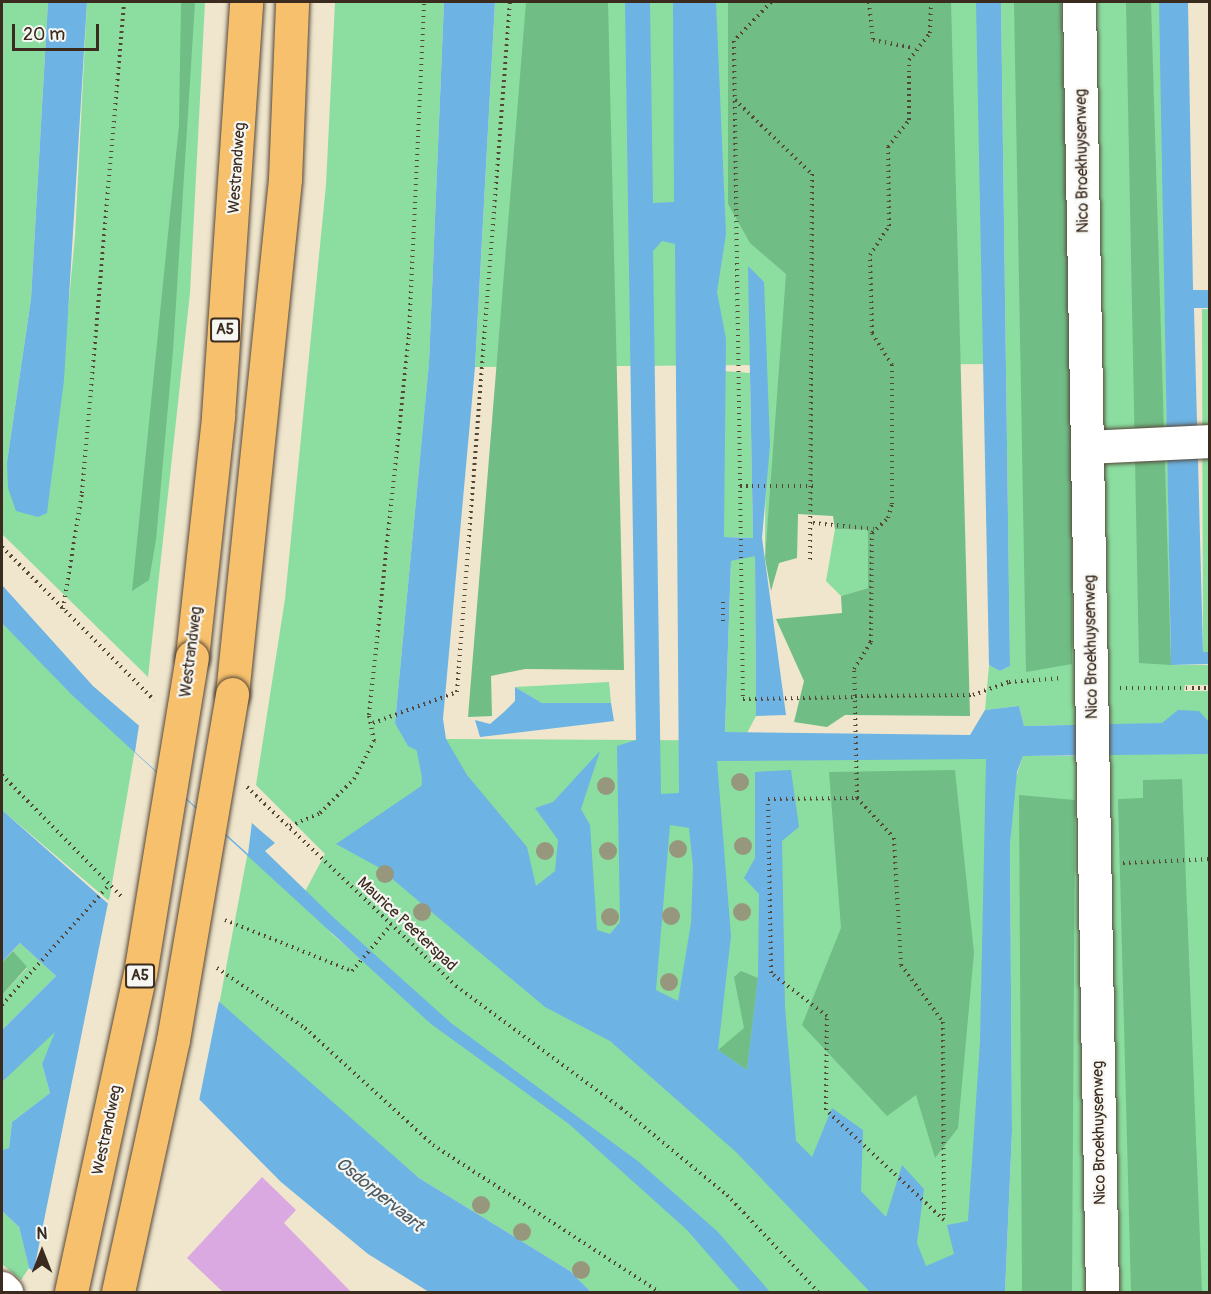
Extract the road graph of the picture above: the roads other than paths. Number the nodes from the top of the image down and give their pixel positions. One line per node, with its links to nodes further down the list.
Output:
1 (246, 2): 8 (highway, Westrandweg / A5, bridge)
2 (292, 2): 9 (highway, bridge)
3 (1079, 2): 5 (street, Nico Broekhuysenweg)
4 (1208, 441): 5 (street)
5 (1087, 447): 10 (street, Nico Broekhuysenweg)
6 (2, 1288): 7 (street)
7 (6, 1293)
8 (70, 1293)
9 (118, 1293)
10 (1102, 1293)

